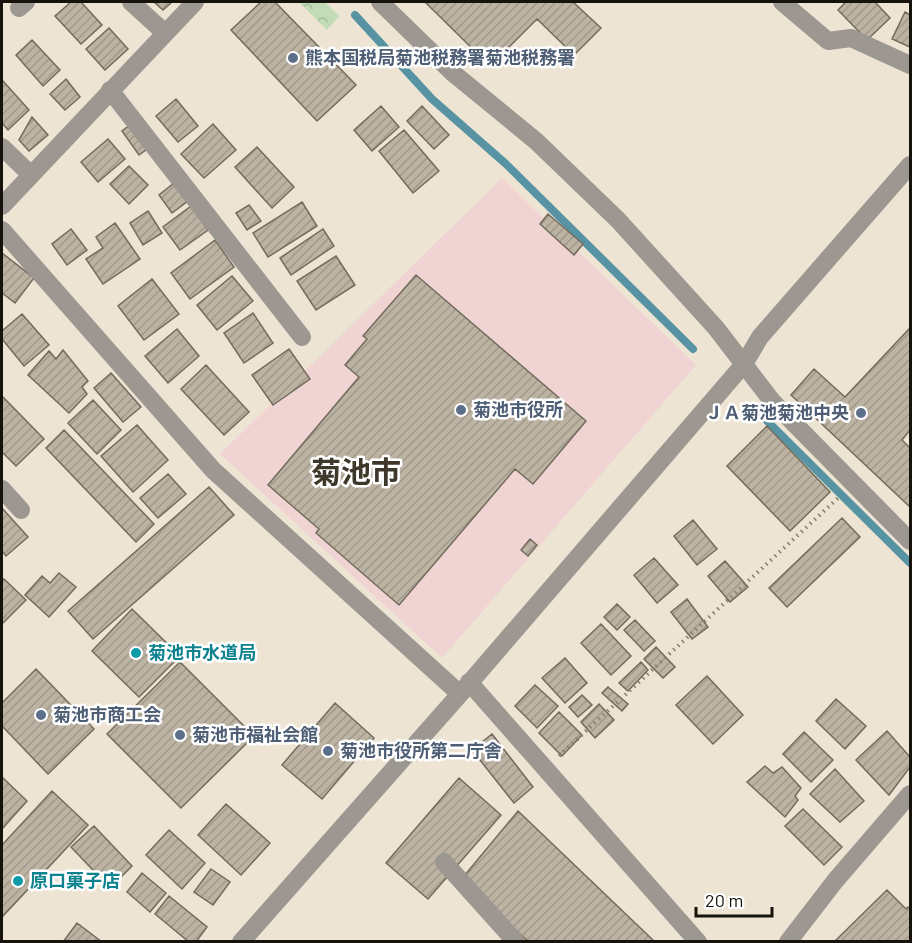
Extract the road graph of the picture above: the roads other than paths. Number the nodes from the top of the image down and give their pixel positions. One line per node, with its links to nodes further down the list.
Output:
1 (131, 2): 5 (street)
2 (195, 2): 5 (street)
3 (380, 2): 14 (street)
4 (782, 2): 6 (street)
5 (164, 32): 7 (street)
6 (910, 65)
7 (110, 90): 10 (street); 13 (street)
8 (2, 147): 10 (street)
9 (910, 165): 14 (street)
10 (31, 175): 11 (street)
11 (2, 206)
12 (2, 230): 18 (street)
13 (303, 337)
14 (744, 364): 17 (street); 18 (street)
15 (2, 489): 16 (street)
16 (21, 510)
17 (910, 541)
18 (465, 688): 21 (street); 23 (street)
19 (910, 794): 24 (street)
20 (444, 862): 22 (street)
21 (240, 942)
22 (516, 942)
23 (698, 942)
24 (788, 942)

